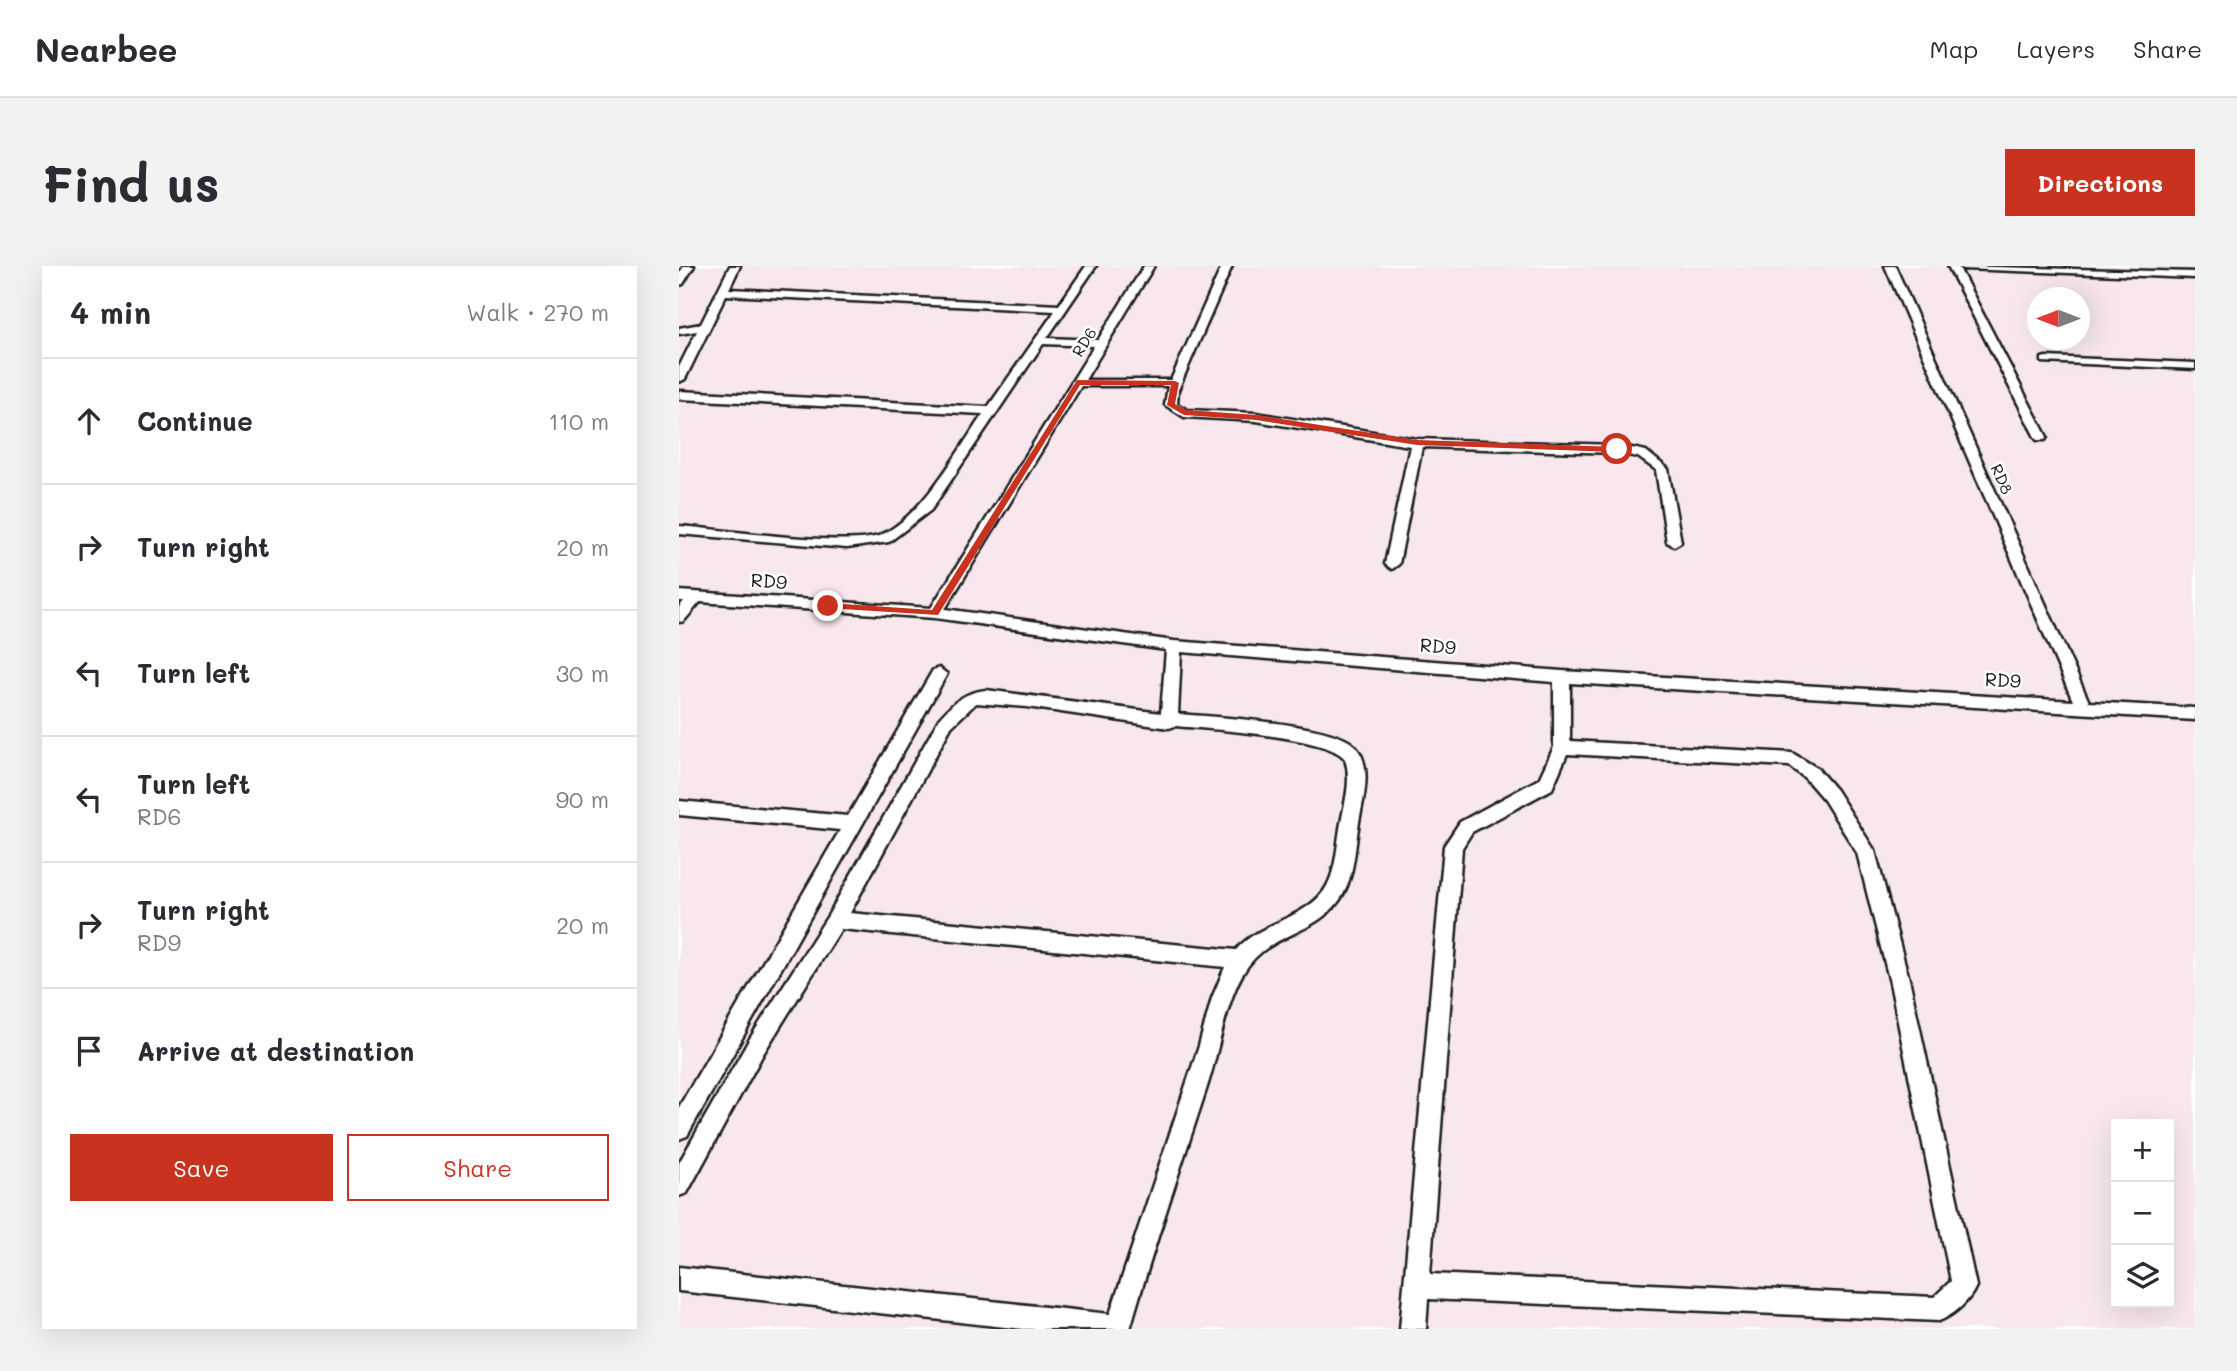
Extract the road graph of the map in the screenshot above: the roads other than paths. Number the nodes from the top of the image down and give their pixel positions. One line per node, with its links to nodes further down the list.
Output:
1 (689, 266): 10 (lane)
2 (735, 266): 11 (lane)
3 (1091, 266): 12 (lane)
4 (1149, 266): 16 (lane, RD6)
5 (1227, 266): 21 (lane)
6 (1890, 266): 36 (lane, RD8)
7 (1953, 266): 24 (lane)
8 (1962, 266): 9 (lane)
9 (2195, 275)
10 (679, 282)
11 (722, 292): 12 (lane); 13 (lane)
12 (1062, 308): 15 (lane)
13 (705, 327): 14 (lane); 19 (lane)
14 (679, 331)
15 (1039, 341): 16 (lane); 23 (lane)
16 (1102, 343): 20 (lane, RD6)
17 (2046, 360): 18 (lane)
18 (2195, 366)
19 (679, 379)
20 (1077, 383): 21 (lane); 31 (lane, RD6)
21 (1175, 383): 25 (lane)
22 (679, 395): 23 (lane)
23 (991, 411): 26 (lane)
24 (2041, 437)
25 (1417, 443): 27 (lane); 28 (lane)
26 (679, 530)
27 (1674, 542)
28 (1392, 564)
29 (679, 596): 30 (lane, RD9)
30 (696, 597): 31 (lane, RD9); 32 (lane)
31 (935, 613): 33 (lane, RD9)
32 (679, 617)
33 (1174, 646): 35 (lane, RD9); 38 (lane)
34 (939, 674): 41 (lane)
35 (1562, 677): 36 (lane, RD9); 39 (lane)
36 (2083, 706): 37 (lane, RD9)
37 (2195, 714)
38 (1169, 722): 42 (lane); 43 (lane)
39 (1562, 747): 47 (lane); 47 (lane)
40 (679, 808): 41 (lane)
41 (853, 824): 44 (lane)
42 (836, 920): 43 (lane); 45 (lane)
43 (1241, 960): 48 (lane)
44 (679, 1128)
45 (679, 1185)
46 (679, 1279): 48 (lane)
47 (1418, 1286): 49 (lane)
48 (1118, 1328)
49 (1413, 1329)

